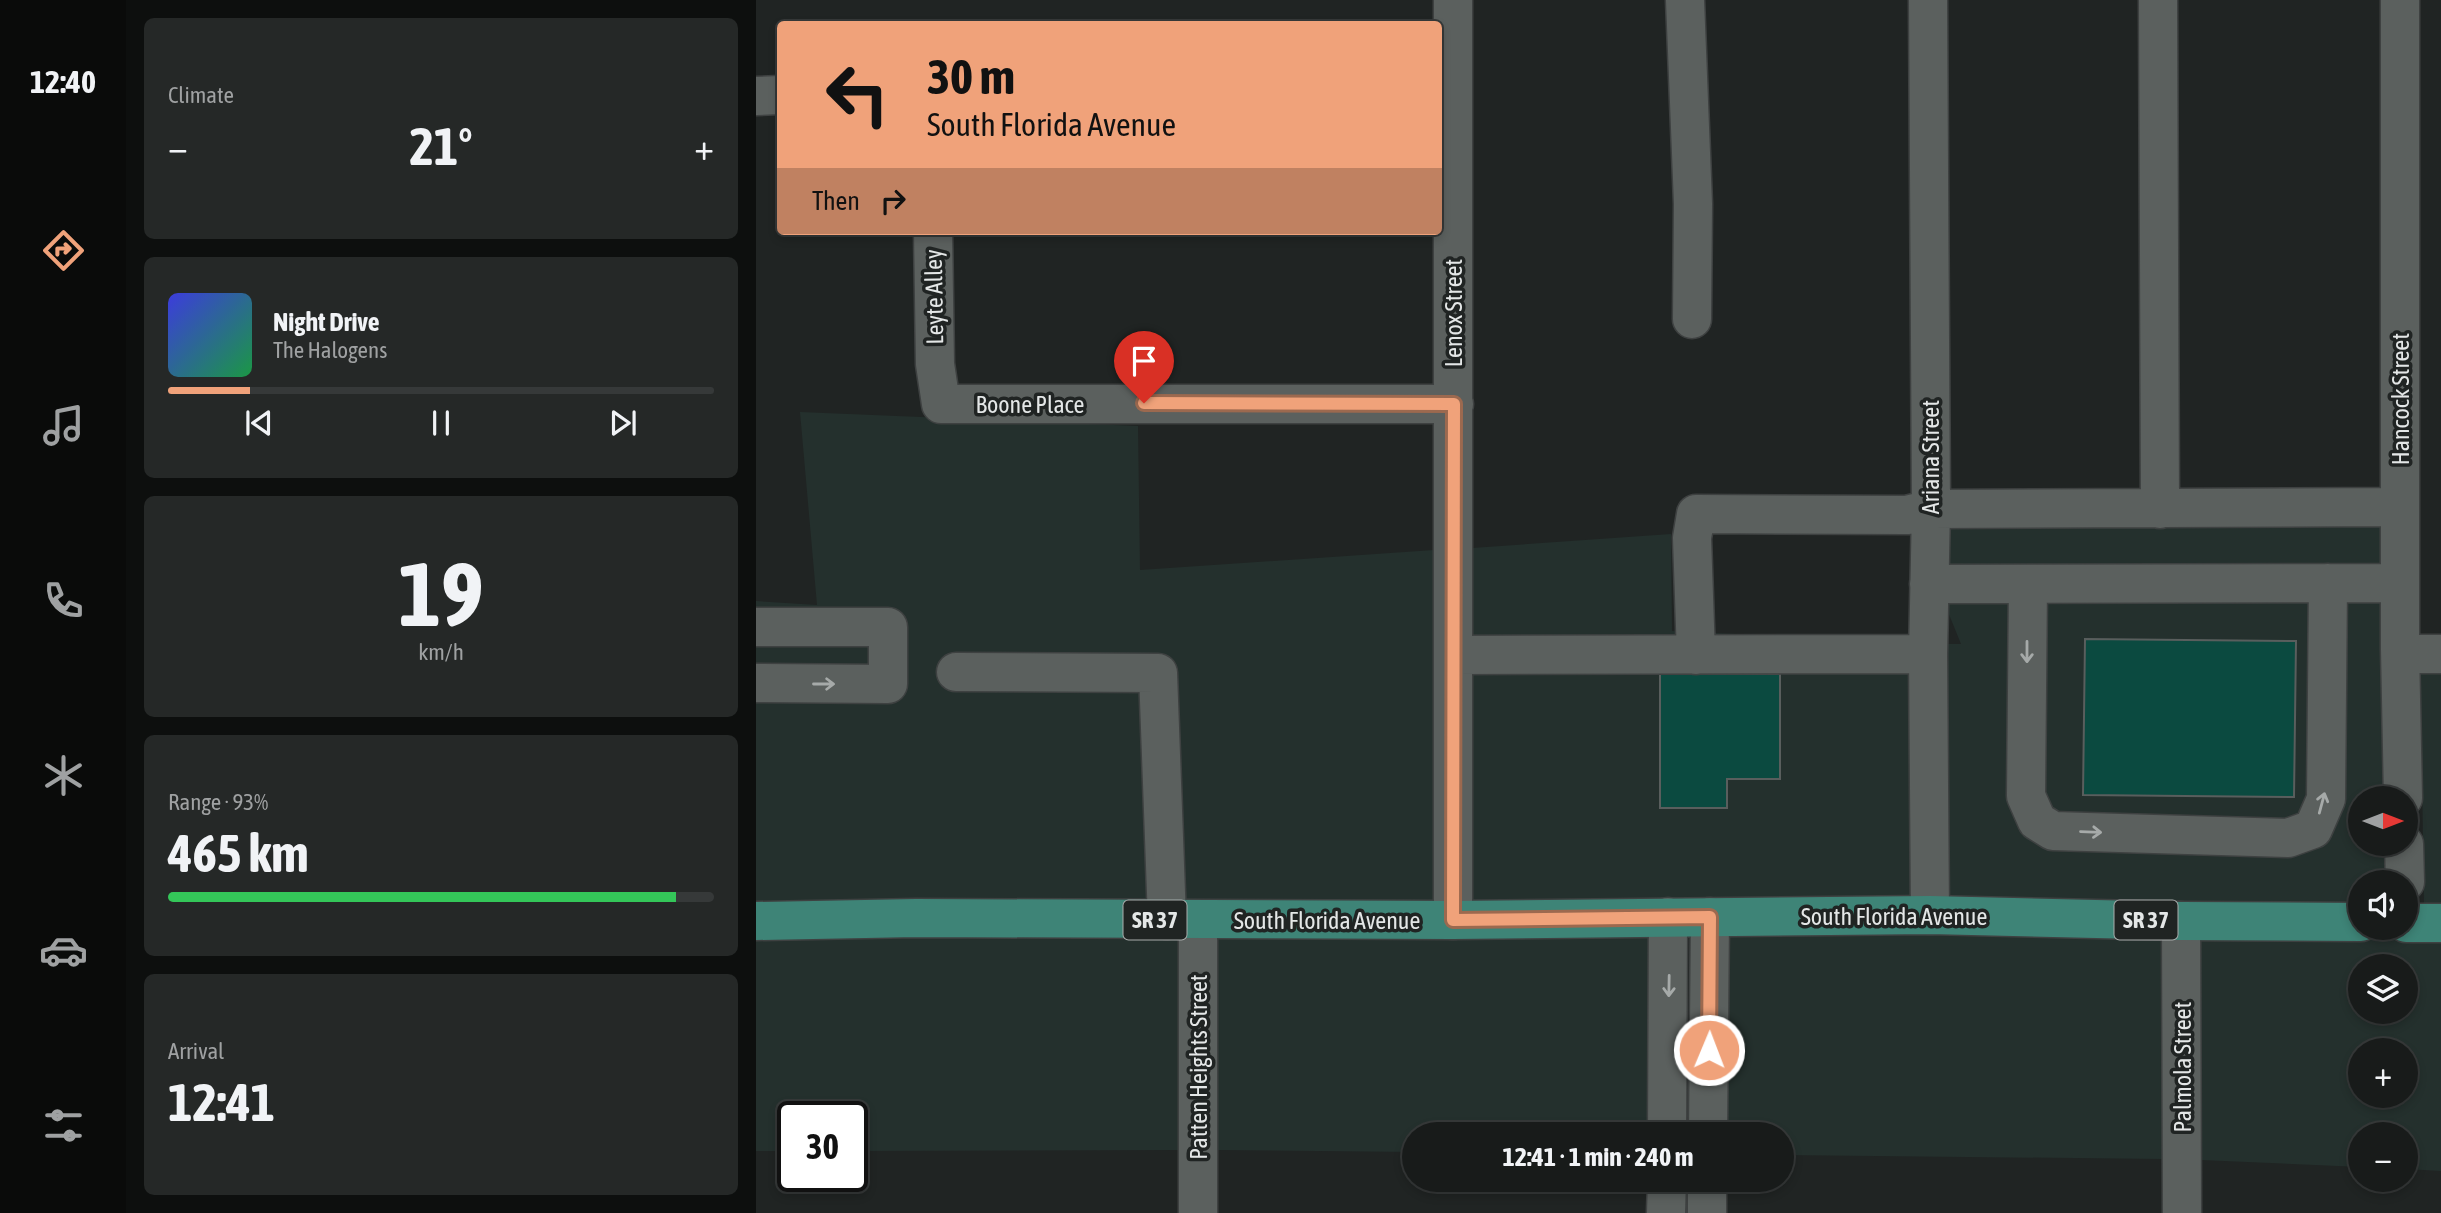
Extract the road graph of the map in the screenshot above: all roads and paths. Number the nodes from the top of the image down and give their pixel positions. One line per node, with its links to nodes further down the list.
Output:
1 (1453, 0): 6 (street, Lenox Street)
2 (1685, 0): 10 (street)
3 (1928, 0): 14 (street, Ariana Street)
4 (2158, 0): 15 (street)
5 (2400, 0): 13 (street, Hancock Street)
6 (1446, 90): 12 (street, Lenox Street)
7 (777, 95): 8 (street)
8 (756, 96)
9 (933, 235): 11 (street, Leyte Alley)
10 (1692, 319)
11 (935, 364): 12 (street, Boone Place)
12 (1454, 404): 25 (street, Lenox Street)
13 (2400, 507): 15 (street); 17 (street, Hancock Street)
14 (1931, 509): 15 (street); 18 (street, Ariana Street); 22 (street)
15 (2160, 509)
16 (2328, 583): 17 (street); 19 (street); 19 (street, one-way to 16)
17 (2400, 583): 21 (street, Hancock Street)
18 (1929, 584): 19 (street); 23 (street, Ariana Street)
19 (2028, 584)
20 (756, 627): 27 (street, one-way to 20)
21 (2400, 649): 24 (street); 28 (street, Hancock Street)
22 (1696, 654): 23 (street); 25 (street)
23 (1928, 654): 29 (street, Ariana Street)
24 (2441, 654)
25 (1453, 655): 33 (street, Lenox Street)
26 (956, 672): 32 (street, Patten Heights Street)
27 (756, 683)
28 (2403, 786)
29 (1930, 915): 31 (main road, South Florida Avenue / SR 37); 35 (main road, South Florida Avenue / SR 37)
30 (1668, 917): 31 (main road, South Florida Avenue / SR 37); 33 (main road, South Florida Avenue / SR 37); 39 (street, one-way to 39)
31 (1710, 917): 40 (street)
32 (1182, 920): 33 (main road, South Florida Avenue / SR 37); 34 (main road, South Florida Avenue / SR 37); 43 (street, Patten Heights Street)
33 (1453, 920)
34 (756, 921)
35 (2181, 921): 36 (main road, South Florida Avenue / SR 37); 46 (street, Palmola Street)
36 (2348, 922)
37 (2418, 923): 38 (main road)
38 (2441, 923)
39 (1667, 1122)
40 (1708, 1122)
41 (1667, 1192): 44 (street)
42 (1707, 1192): 45 (street)
43 (1198, 1213)
44 (1666, 1213)
45 (1707, 1213)
46 (2182, 1213)

